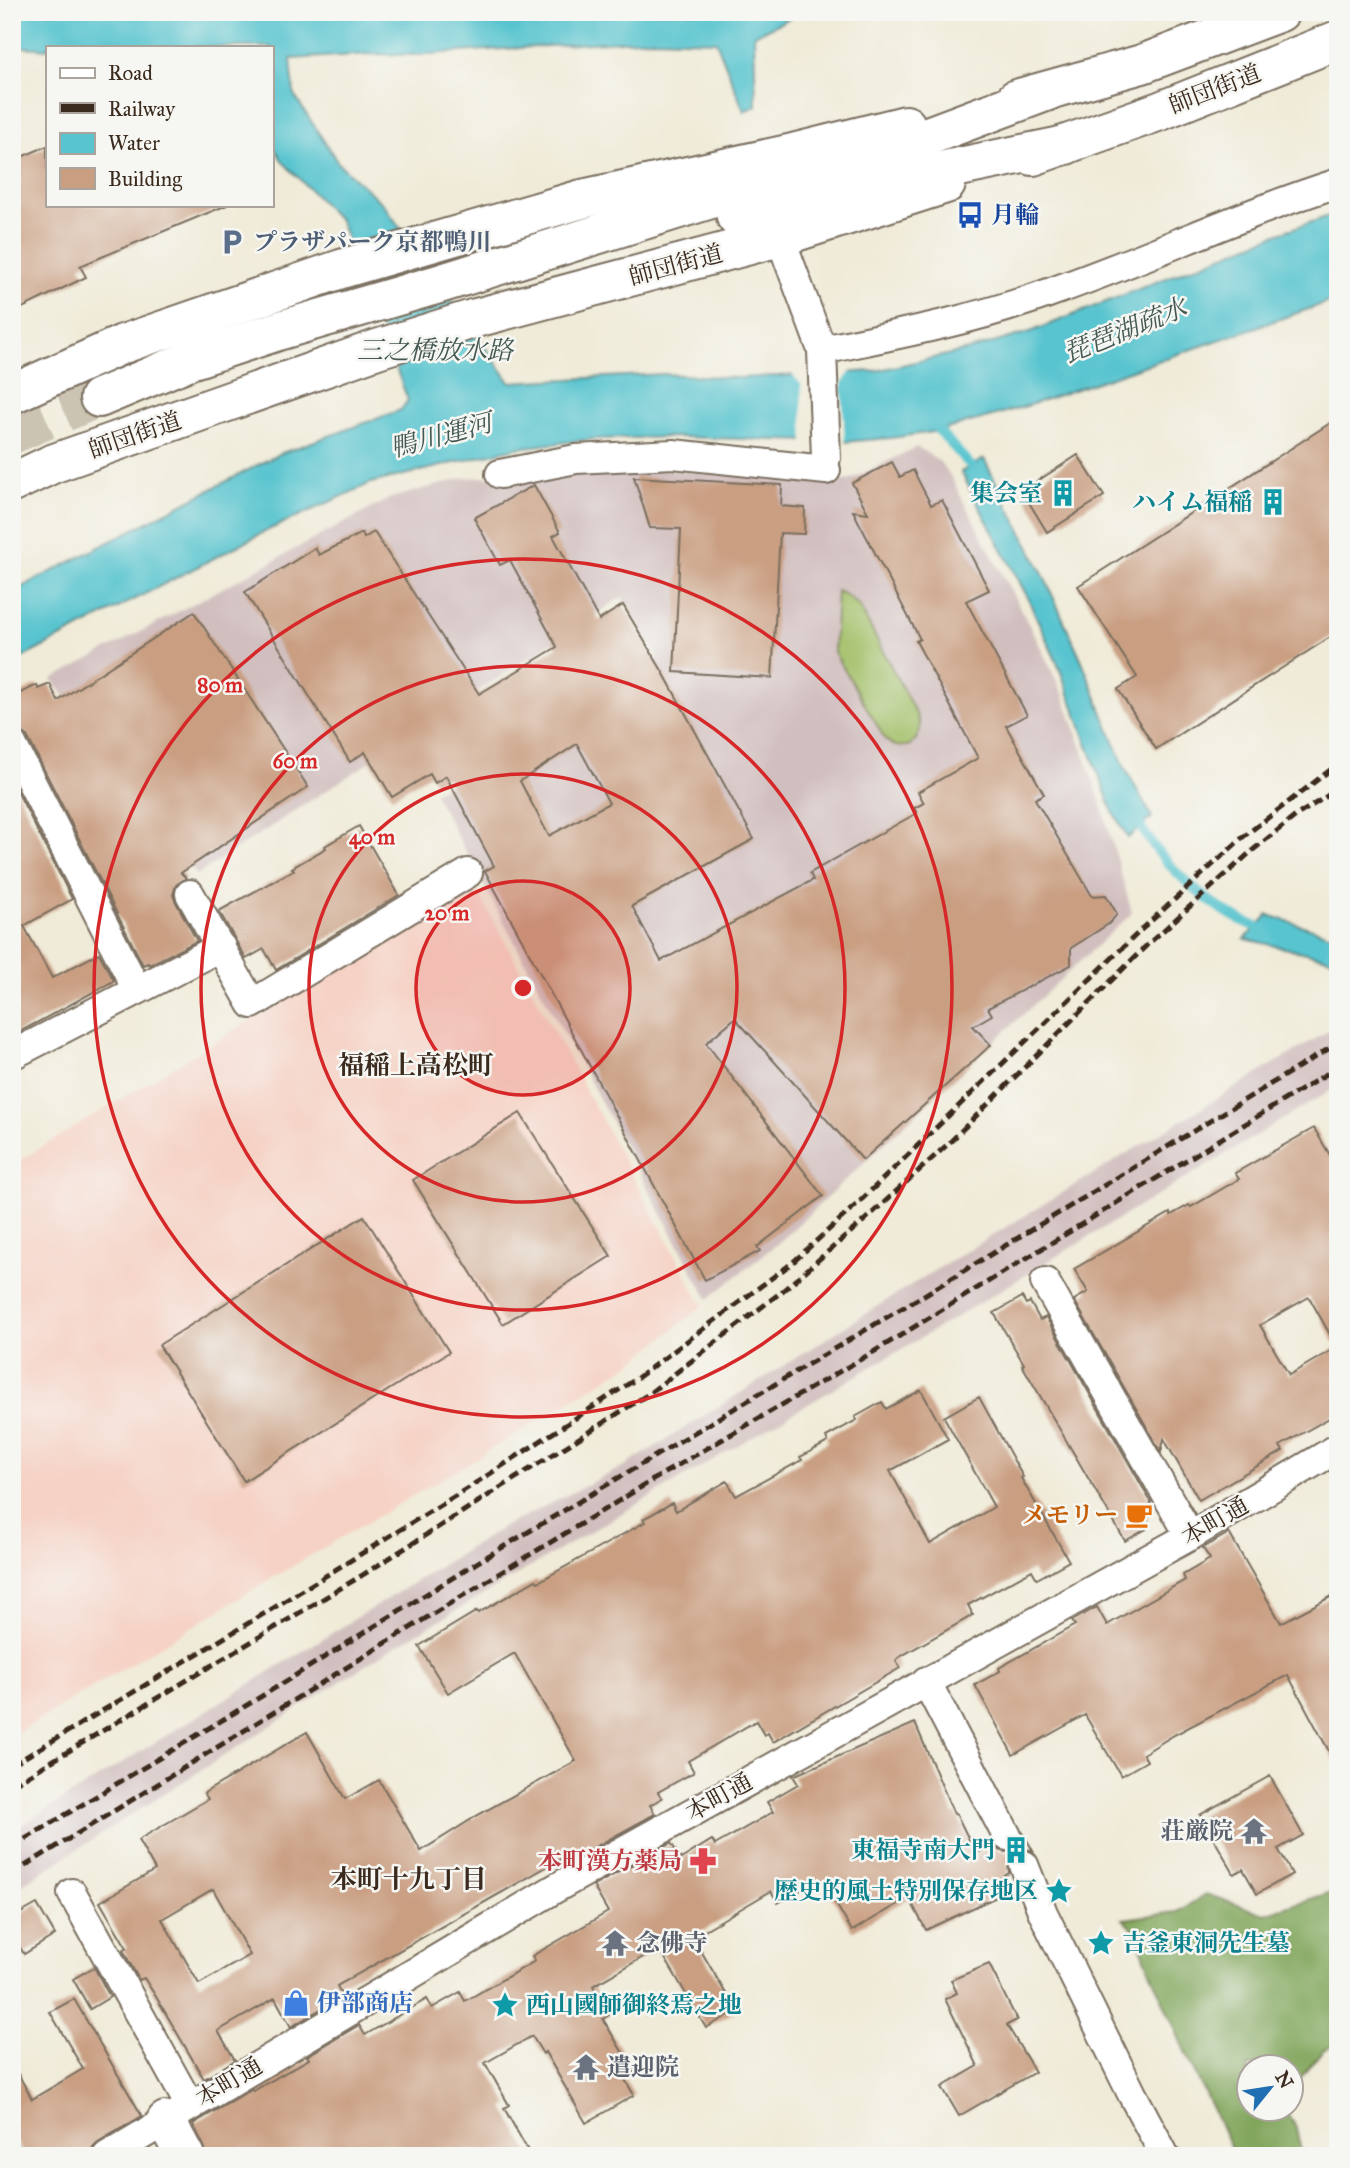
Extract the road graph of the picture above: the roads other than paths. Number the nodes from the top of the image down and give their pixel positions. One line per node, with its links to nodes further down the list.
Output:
1 (1280, 12): 3 (main road, 師団街道)
2 (1338, 40): 4 (main road, 師団街道)
3 (1048, 92): 7 (main road); 9 (main road, 師団街道)
4 (1066, 145): 6 (main road, 師団街道); 7 (main road)
5 (1338, 183): 8 (street)
6 (780, 237): 8 (street); 12 (main road, 師団街道)
7 (477, 272): 10 (main road)
8 (822, 358): 11 (street)
9 (12, 394)
10 (99, 398)
11 (500, 474)
12 (12, 483)
13 (12, 744): 17 (street)
14 (468, 873): 16 (street)
15 (190, 894): 16 (street)
16 (221, 947): 17 (street)
17 (137, 990): 18 (street)
18 (12, 1055)
19 (1045, 1282): 21 (street)
20 (1338, 1448): 21 (street, 本町通)
21 (1190, 1536): 22 (street, 本町通)
22 (926, 1681): 23 (street); 26 (street, 本町通)
23 (1007, 1836)
24 (1024, 1865): 29 (street)
25 (72, 1893): 26 (street)
26 (178, 2113): 27 (street, 本町通); 28 (main road)
27 (107, 2156)
28 (185, 2156)
29 (1165, 2156)

